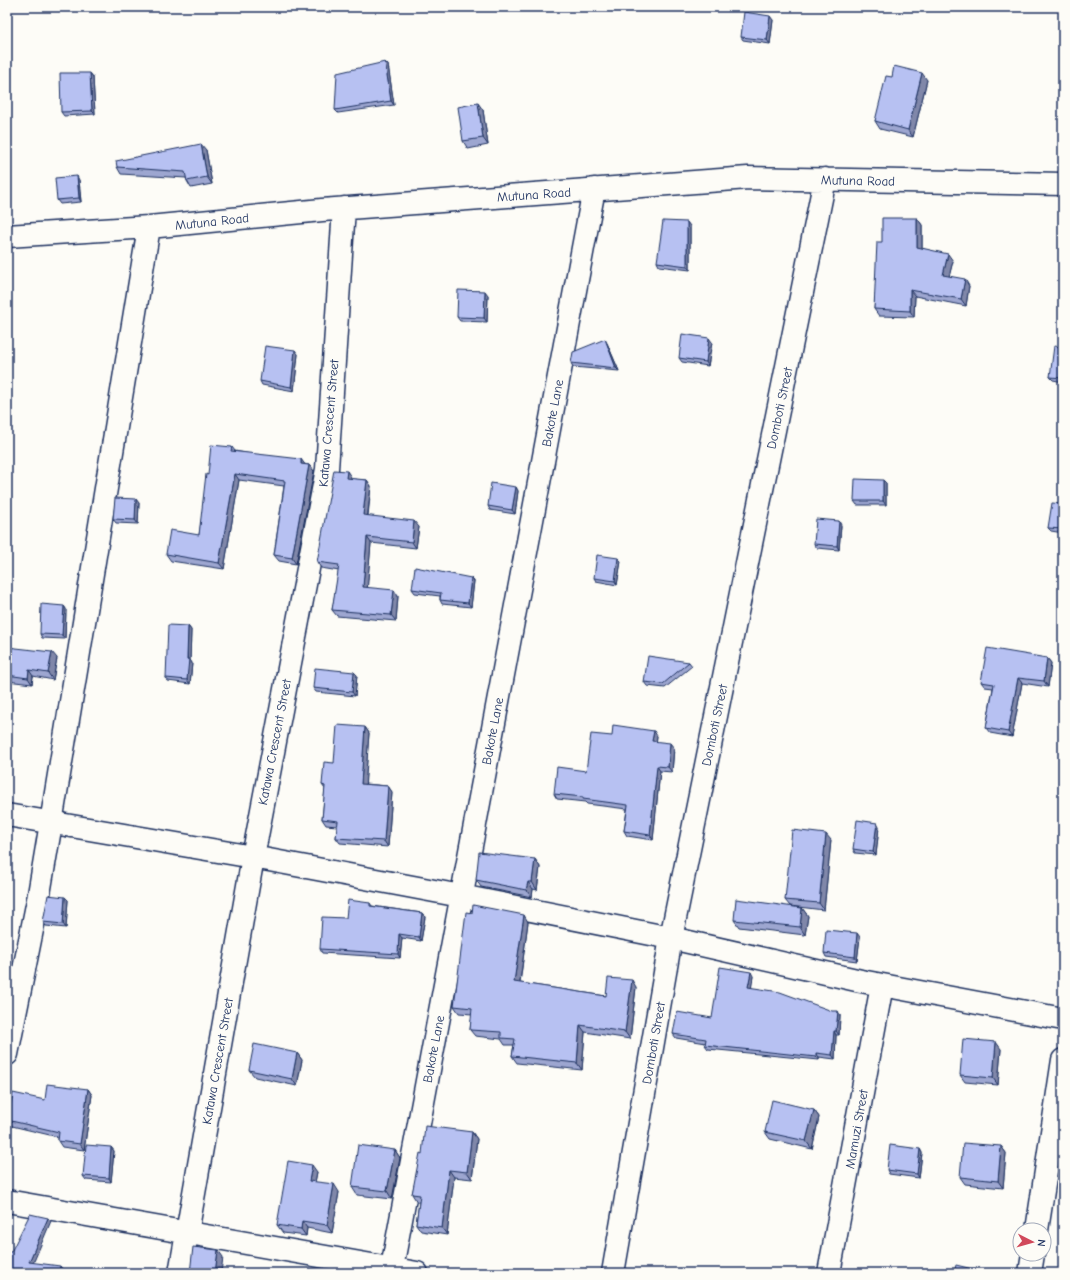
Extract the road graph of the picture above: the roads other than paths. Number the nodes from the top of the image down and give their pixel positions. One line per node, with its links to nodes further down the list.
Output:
1 (826, 179): 2 (street, Mutuna Road); 3 (street, Mutuna Road); 11 (street, Domboti Street)
2 (1063, 184)
3 (594, 189): 4 (street, Mutuna Road); 10 (street, Bakote Lane)
4 (344, 208): 5 (street, Mutuna Road); 9 (street, Katawa Crescent Street)
5 (149, 227): 6 (street, Mutuna Road); 8 (street)
6 (7, 236)
7 (7, 815): 8 (street)
8 (51, 823): 9 (street); 14 (street)
9 (252, 857): 10 (street); 18 (street, Katawa Crescent Street)
10 (461, 896): 11 (street); 20 (street, Bakote Lane)
11 (671, 938): 12 (street); 23 (street, Domboti Street)
12 (882, 985): 13 (street); 24 (street, Mamuzi Street)
13 (1063, 1019)
14 (7, 1054)
15 (1063, 1060): 17 (street)
16 (7, 1202): 18 (street)
17 (1038, 1222)
18 (186, 1233): 20 (street); 21 (street, Katawa Crescent Street)
19 (1032, 1262): 25 (street)
20 (391, 1271): 22 (street)
21 (180, 1273)
22 (417, 1273)
23 (613, 1273)
24 (829, 1273)
25 (1030, 1273)

